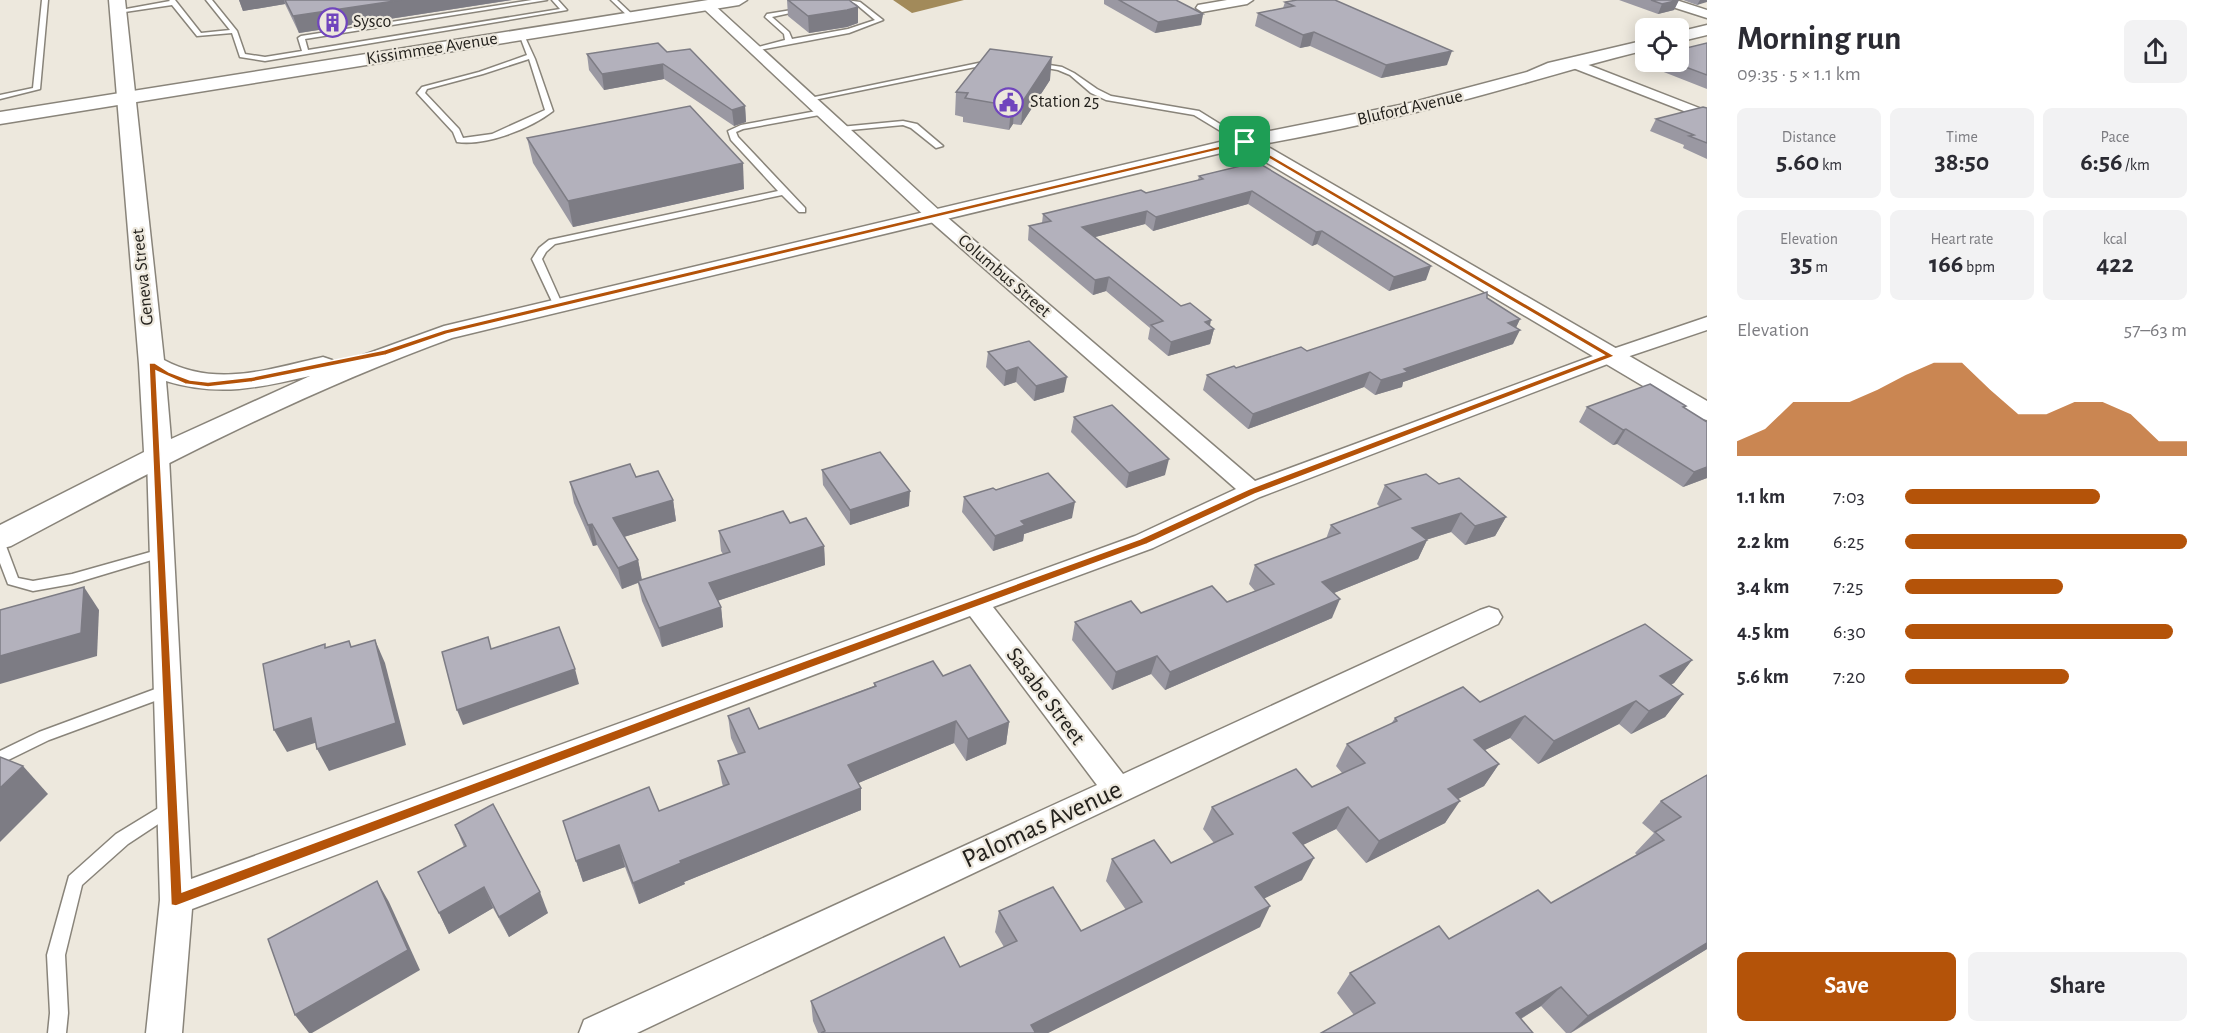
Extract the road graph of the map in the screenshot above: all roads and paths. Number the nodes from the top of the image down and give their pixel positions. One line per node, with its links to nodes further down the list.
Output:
1 (45, 0): 29 (lane)
2 (210, 0): 18 (lane)
3 (544, 0): 24 (lane)
4 (555, 0): 24 (lane)
5 (614, 0): 16 (lane)
6 (739, 0): 11 (main road, Kissimmee Avenue)
7 (849, 0): 21 (lane)
8 (1247, 0): 15 (street)
9 (1664, 0): 14 (street)
10 (172, 2): 12 (lane); 18 (lane)
11 (715, 3): 16 (main road, Kissimmee Avenue); 23 (street, Columbus Street)
12 (117, 6): 30 (street, Geneva Street)
13 (813, 7): 21 (lane)
14 (1707, 15)
15 (1220, 17)
16 (633, 18): 20 (main road, Kissimmee Avenue)
17 (1707, 30): 19 (street)
18 (234, 31): 24 (lane)
19 (1689, 34)
20 (521, 35): 25 (lane); 30 (main road, Kissimmee Avenue)
21 (789, 40): 23 (lane)
22 (1635, 48): 27 (street, Bluford Avenue)
23 (754, 49): 31 (street, Columbus Street)
24 (306, 52)
25 (530, 56): 25 (lane)
26 (1004, 61): 31 (lane)
27 (1573, 63): 32 (street); 35 (street, Bluford Avenue)
28 (1027, 64): 35 (lane)
29 (0, 97)
30 (124, 98): 33 (main road, Kissimmee Avenue); 44 (street, Geneva Street)
31 (816, 106): 34 (street, Columbus Street); 37 (lane)
32 (1707, 116)
33 (0, 118)
34 (840, 129): 36 (lane); 39 (street, Columbus Street)
35 (1245, 142): 39 (street, Bluford Avenue); 43 (street)
36 (939, 146)
37 (784, 192): 38 (lane); 40 (lane)
38 (802, 210)
39 (935, 216): 40 (street, Bluford Avenue); 47 (street, Columbus Street)
40 (558, 306): 42 (street, Bluford Avenue)
41 (1707, 323): 43 (street)
42 (386, 352): 44 (street); 46 (street, Bluford Avenue)
43 (1611, 356): 45 (street); 47 (street)
44 (152, 364): 46 (street, Geneva Street)
45 (1707, 412)
46 (158, 457): 48 (street, Bluford Avenue); 50 (street)
47 (1252, 492): 51 (street)
48 (0, 538)
49 (0, 546): 50 (lane)
50 (161, 553): 53 (street)
51 (975, 603): 55 (street, Sasabe Street); 57 (street)
52 (1489, 617): 55 (street, Palomas Avenue)
53 (166, 691): 54 (lane); 56 (street)
54 (0, 758)
55 (1117, 789): 60 (street, Palomas Avenue)
56 (171, 807): 57 (street); 58 (lane)
57 (176, 900): 59 (street)
58 (57, 1033)
59 (164, 1033)
60 (597, 1033)

